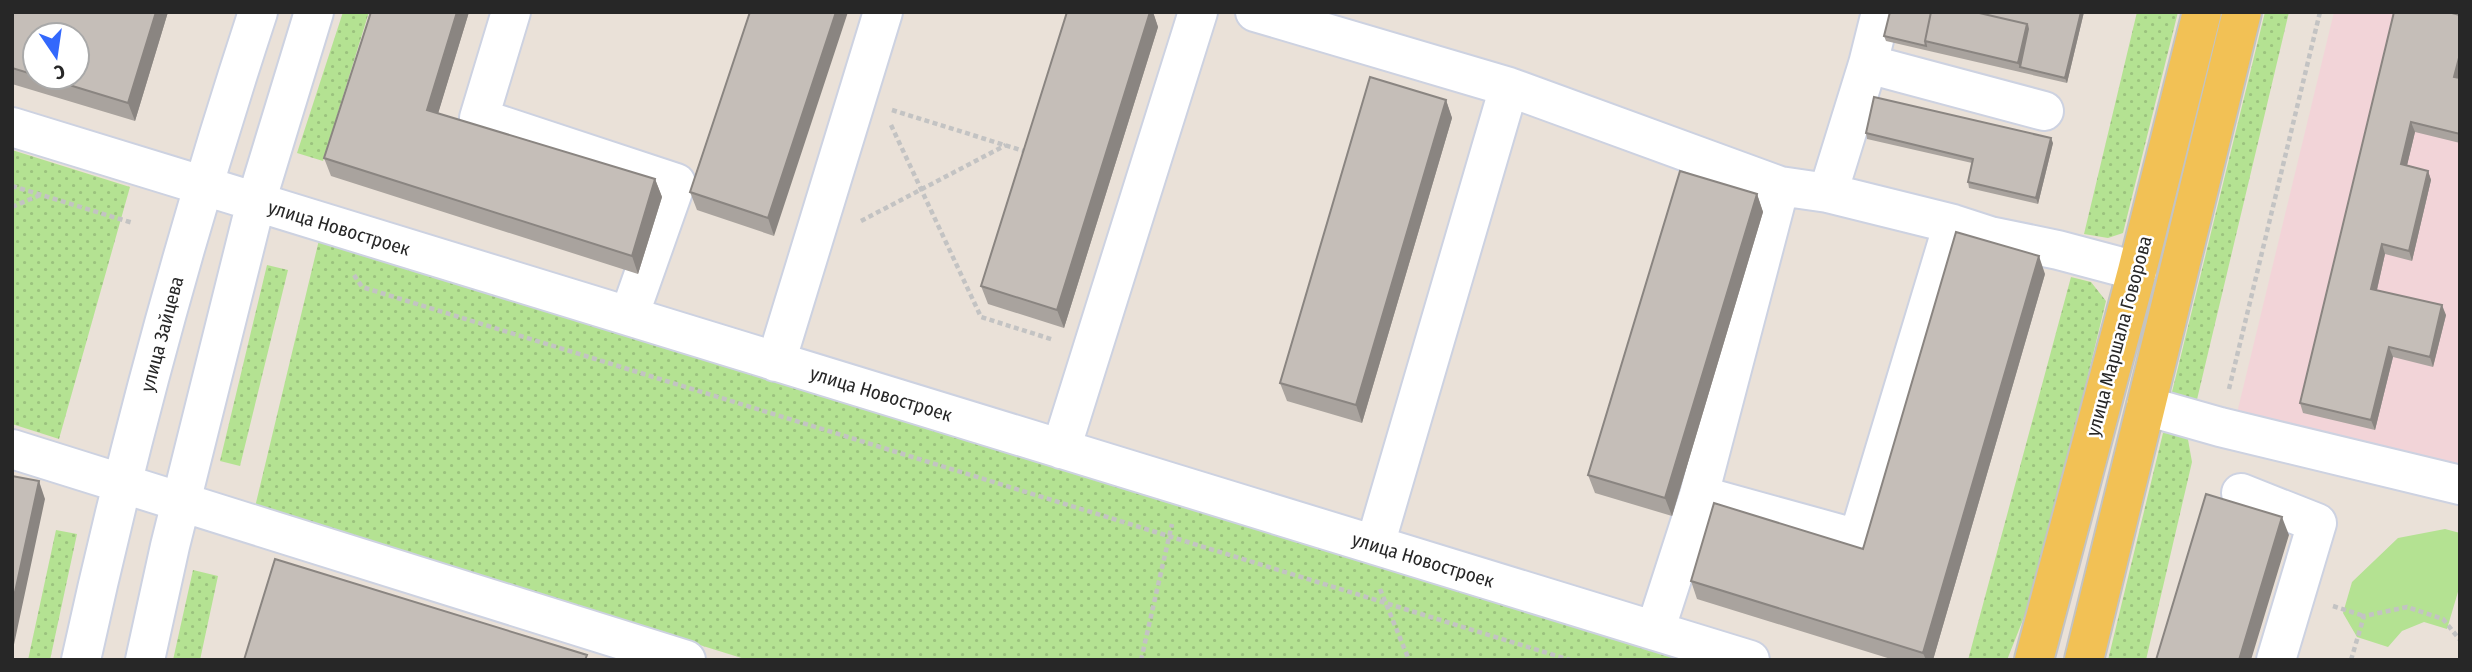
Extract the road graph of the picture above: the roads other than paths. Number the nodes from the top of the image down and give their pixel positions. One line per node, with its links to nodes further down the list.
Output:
1 (258, 12): 15 (street, улица Зайцева)
2 (314, 12): 18 (street)
3 (511, 12): 21 (street)
4 (883, 12): 22 (street)
5 (1198, 12): 25 (street)
6 (1881, 12): 11 (street)
7 (2202, 12): 20 (main road, улица Маршала Говорова)
8 (2242, 12): 23 (main road)
9 (1258, 13): 10 (street)
10 (1330, 23): 12 (street)
11 (1868, 64): 13 (street); 17 (street)
12 (1509, 88): 16 (street); 31 (street)
13 (2044, 111)
14 (12, 127): 15 (street, улица Новостроек)
15 (203, 186): 18 (street, улица Новостроек); 26 (street, улица Зайцева)
16 (1780, 186): 17 (street); 29 (street)
17 (1828, 193): 19 (street)
18 (256, 202): 21 (street, улица Новостроек); 30 (street)
19 (1953, 224): 20 (street); 29 (street)
20 (2137, 271): 37 (main road, улица Маршала Говорова)
21 (629, 316): 22 (street, улица Новостроек)
22 (776, 362): 25 (street, улица Новостроек)
23 (2146, 406): 27 (street); 38 (main road)
24 (12, 449): 26 (street)
25 (1061, 449): 31 (street, улица Новостроек)
26 (121, 482): 30 (street); 33 (street, улица Зайцева)
27 (2460, 485)
28 (2241, 493): 39 (street)
29 (1699, 495): 32 (street)
30 (182, 502): 34 (street); 35 (street)
31 (1376, 561): 32 (street, улица Новостроек)
32 (1655, 631): 36 (street, улица Новостроек)
33 (81, 660)
34 (145, 660)
35 (686, 660)
36 (1750, 660)
37 (2034, 660)
38 (2084, 660)
39 (2276, 660)

